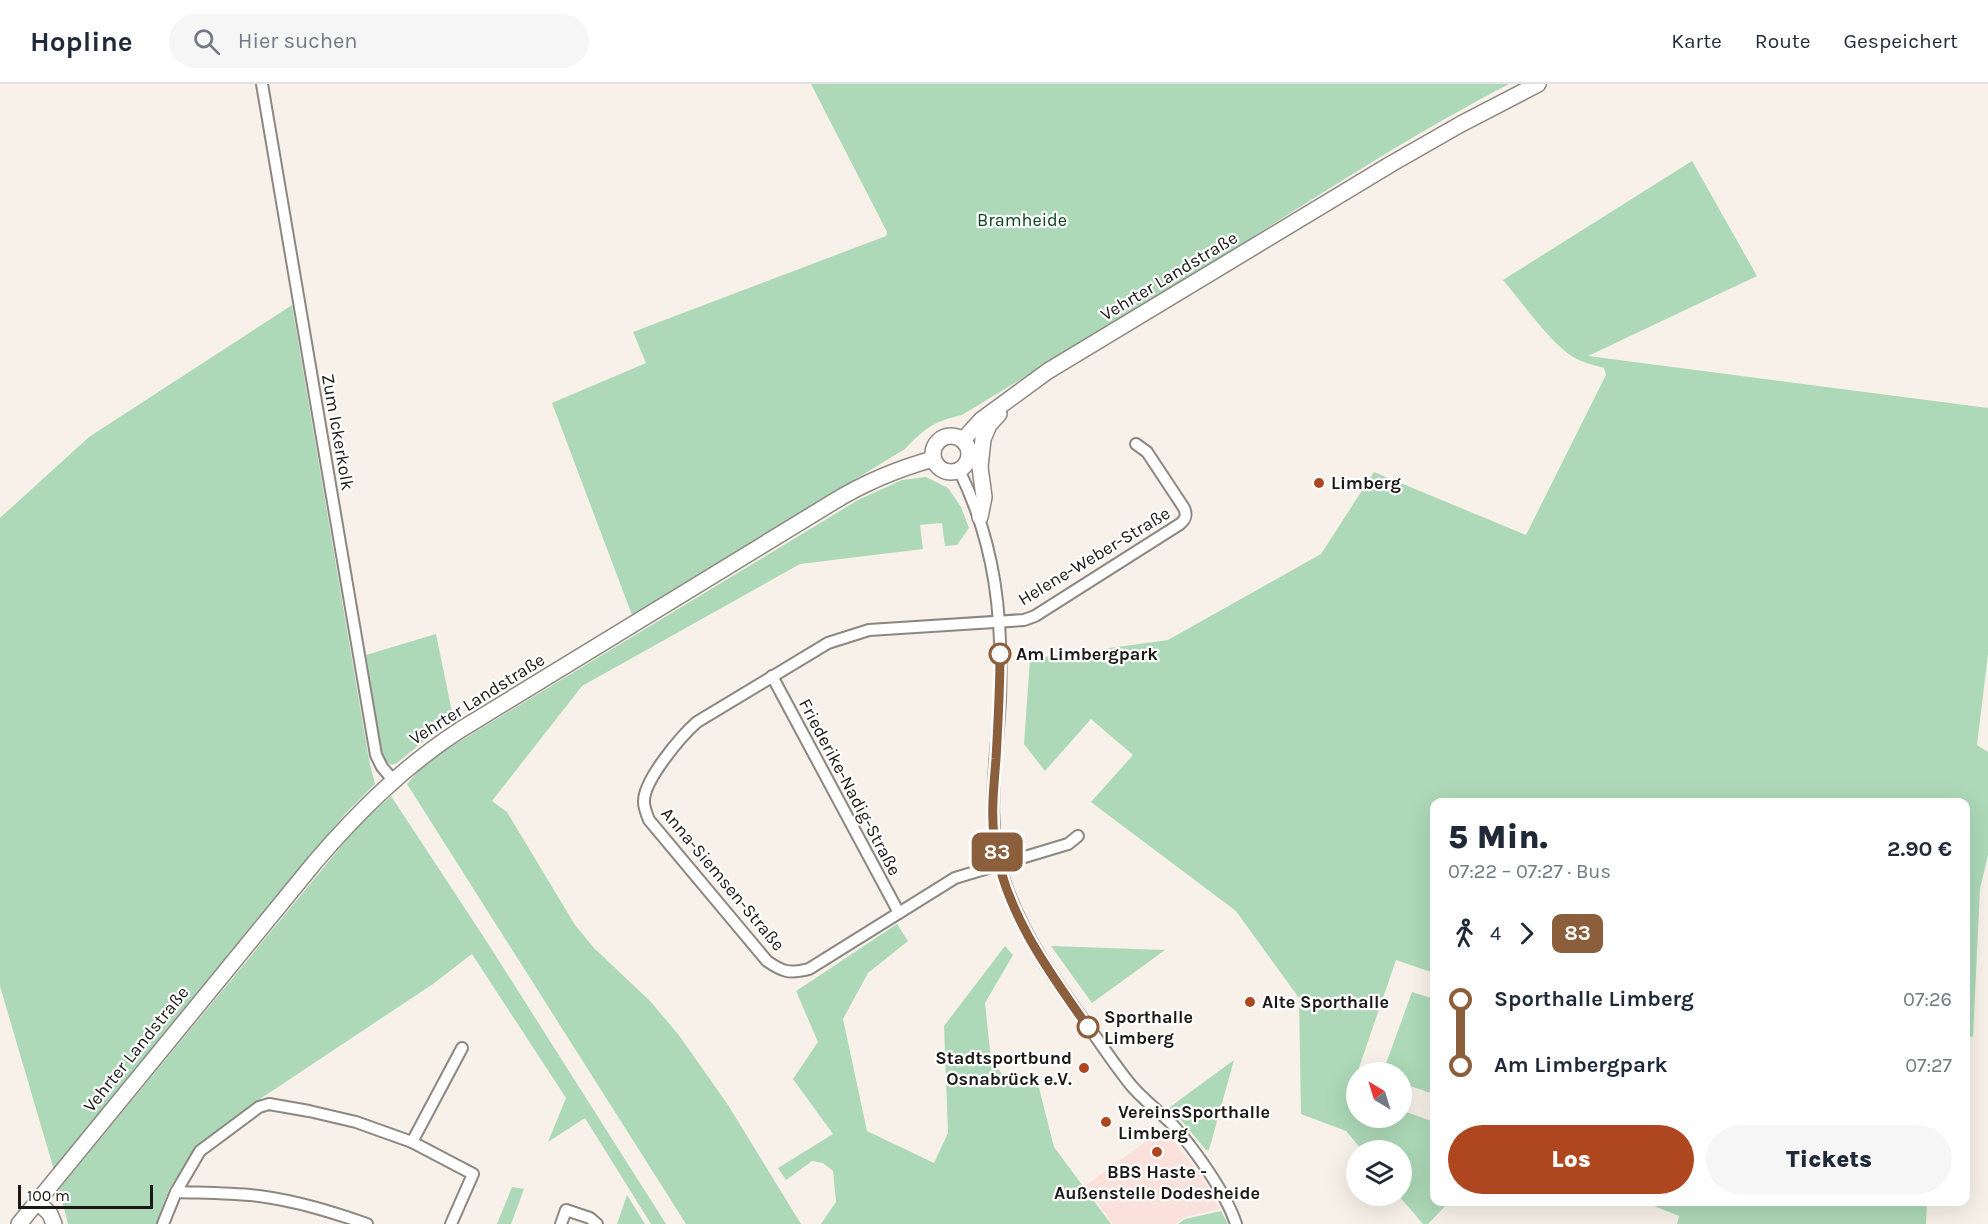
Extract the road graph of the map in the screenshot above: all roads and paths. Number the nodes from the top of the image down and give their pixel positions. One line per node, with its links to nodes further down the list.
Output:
1 (262, 84): 11 (street, Zum Ickerkolk)
2 (1538, 84): 3 (main road, Vehrter Landstraße)
3 (1004, 402): 4 (main road, Vehrter Landstraße); 8 (main road)
4 (963, 440): 6 (main road); 7 (main road)
5 (1136, 444): 9 (street, Helene-Weber-Straße)
6 (933, 459): 7 (main road); 11 (main road, Vehrter Landstraße)
7 (959, 470): 8 (street)
8 (980, 517): 9 (street)
9 (999, 622): 10 (street, Anna-Siemsen-Straße); 13 (street)
10 (772, 676): 14 (street, Friederike-Nadig-Straße); 14 (street, Anna-Siemsen-Straße)
11 (393, 780): 18 (main road, Vehrter Landstraße)
12 (1078, 836): 13 (street, Anna-Siemsen-Straße)
13 (999, 864): 14 (street, Anna-Siemsen-Straße); 26 (street)
14 (899, 913)
15 (462, 1048): 16 (street)
16 (411, 1142): 17 (street); 23 (street)
17 (176, 1192): 21 (street); 22 (street)
18 (38, 1202): 19 (main road, Vehrter Landstraße); 20 (main road)
19 (19, 1224)
20 (54, 1224)
21 (163, 1224)
22 (367, 1224)
23 (451, 1224)
24 (561, 1224): 25 (street)
25 (597, 1224)
26 (1236, 1224)

